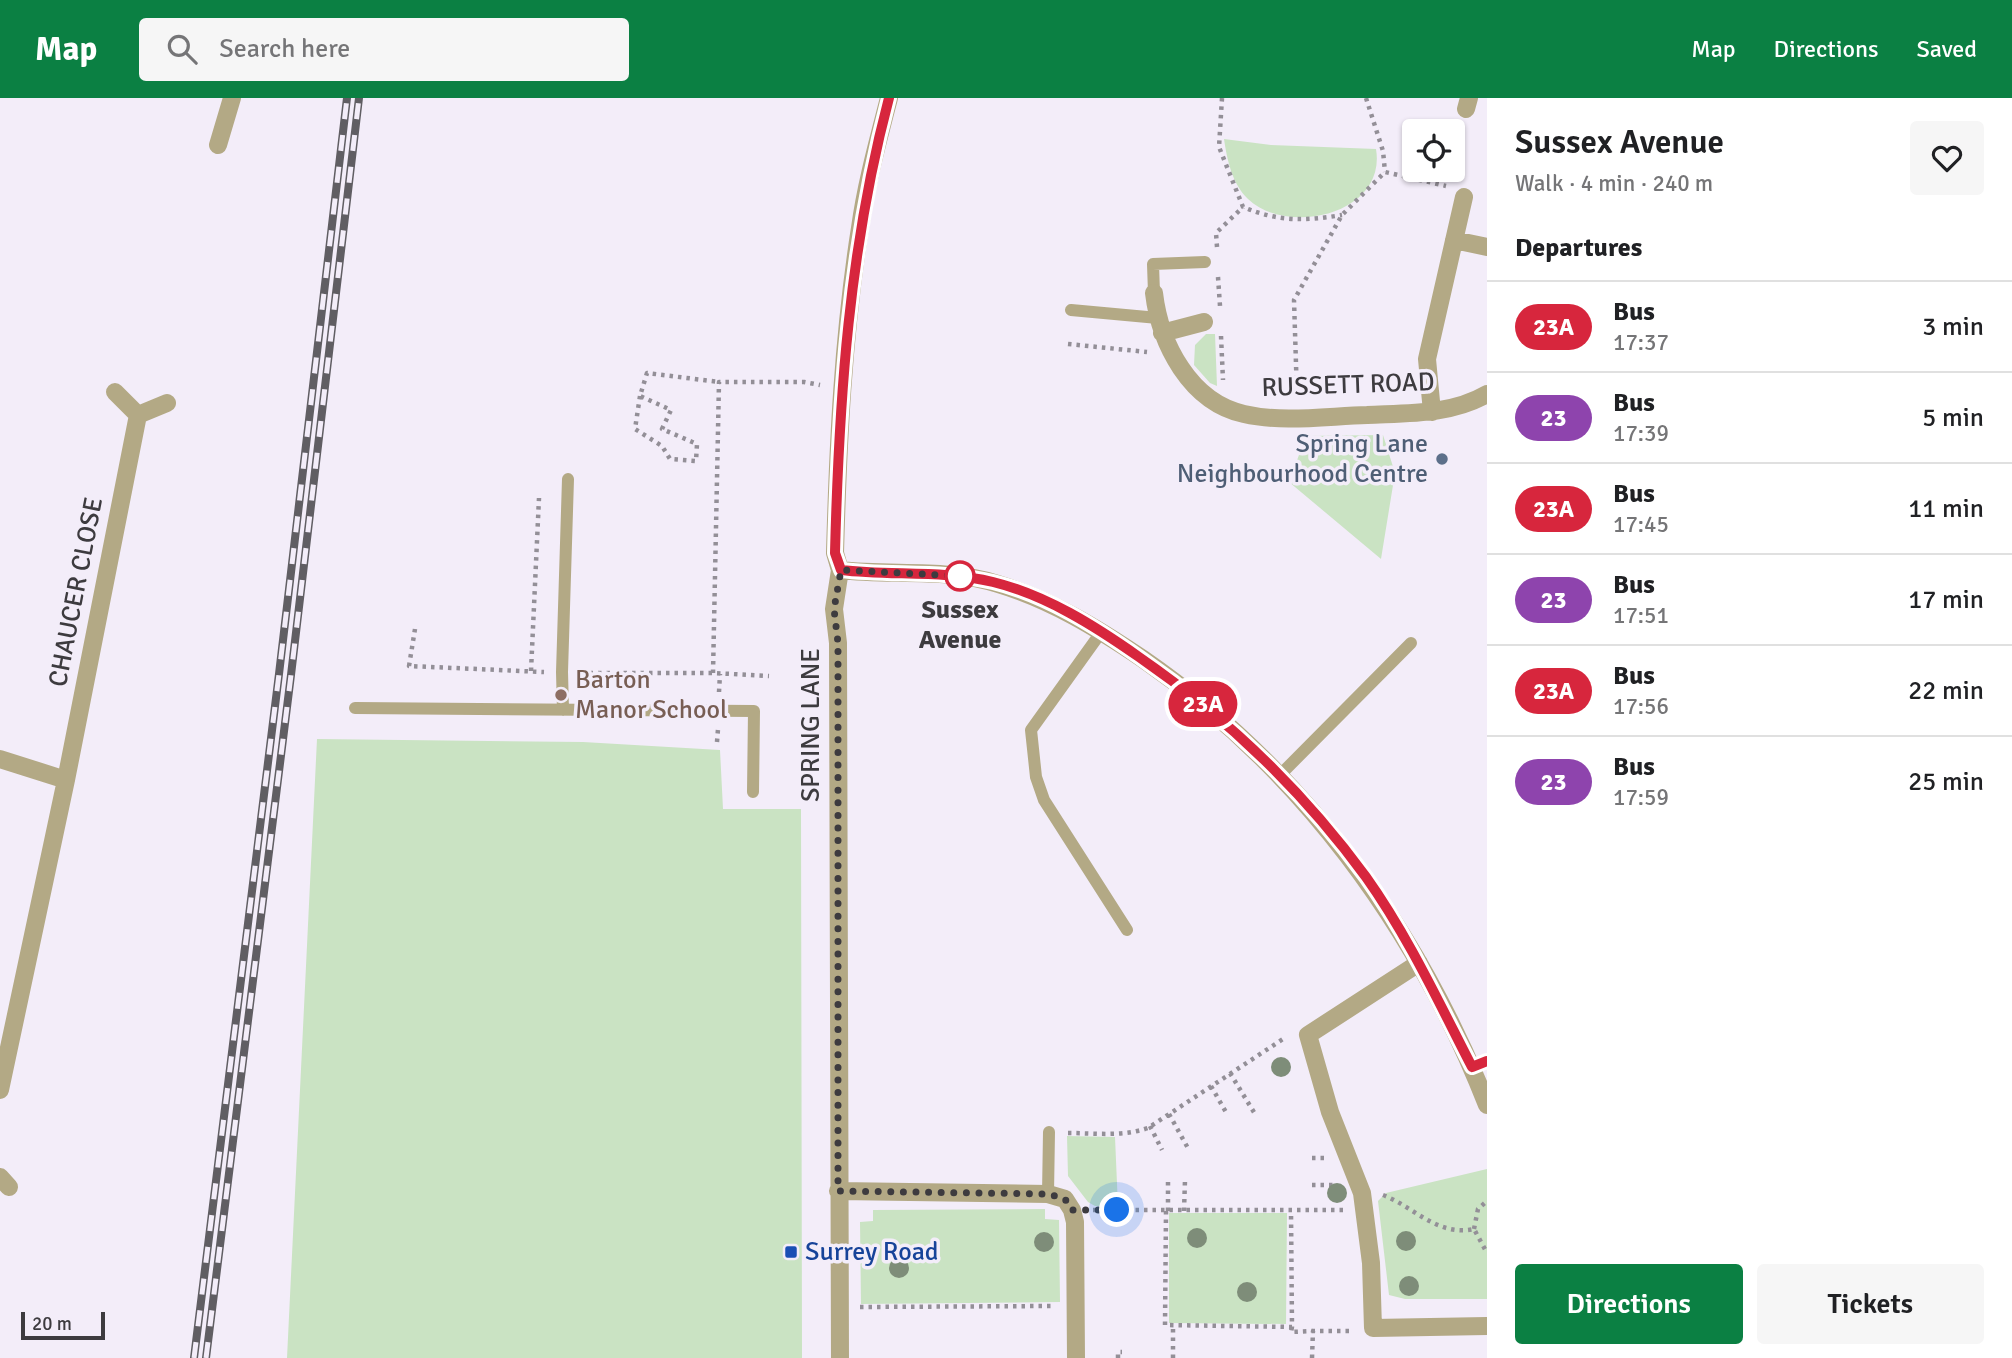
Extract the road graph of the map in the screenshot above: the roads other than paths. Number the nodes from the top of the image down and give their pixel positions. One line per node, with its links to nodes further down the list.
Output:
1 (233, 98): 3 (street)
2 (889, 98): 18 (street, SPRING LANE)
3 (218, 145)
4 (1457, 192): 5 (street)
5 (1454, 240): 6 (street); 15 (street)
6 (1487, 247)
7 (1205, 262): 8 (lane)
8 (1154, 293): 11 (street, RUSSETT ROAD)
9 (1071, 310): 11 (lane)
10 (1215, 321): 11 (street)
11 (1160, 326): 15 (street, RUSSETT ROAD)
12 (115, 392): 16 (street)
13 (1487, 394): 15 (street, RUSSETT ROAD)
14 (167, 403): 16 (street)
15 (1432, 412)
16 (138, 415): 25 (street, CHAUCER CLOSE)
17 (568, 480): 22 (lane)
18 (841, 570): 19 (street); 33 (street, SPRING LANE)
19 (1102, 631): 24 (street); 27 (lane)
20 (1411, 643): 24 (lane)
21 (355, 708): 22 (lane)
22 (563, 710): 26 (lane)
23 (0, 759): 25 (street)
24 (1280, 775): 28 (street)
25 (66, 779): 30 (street, CHAUCER CLOSE)
26 (753, 792)
27 (1127, 930)
28 (1419, 963): 29 (street); 35 (street)
29 (1480, 1064): 31 (street)
30 (0, 1090)
31 (1487, 1105)
32 (1049, 1132): 34 (lane)
33 (838, 1191): 34 (street); 36 (street, SPRING LANE)
34 (1048, 1194): 37 (street)
35 (1487, 1326)
36 (840, 1358)
37 (1076, 1358)

